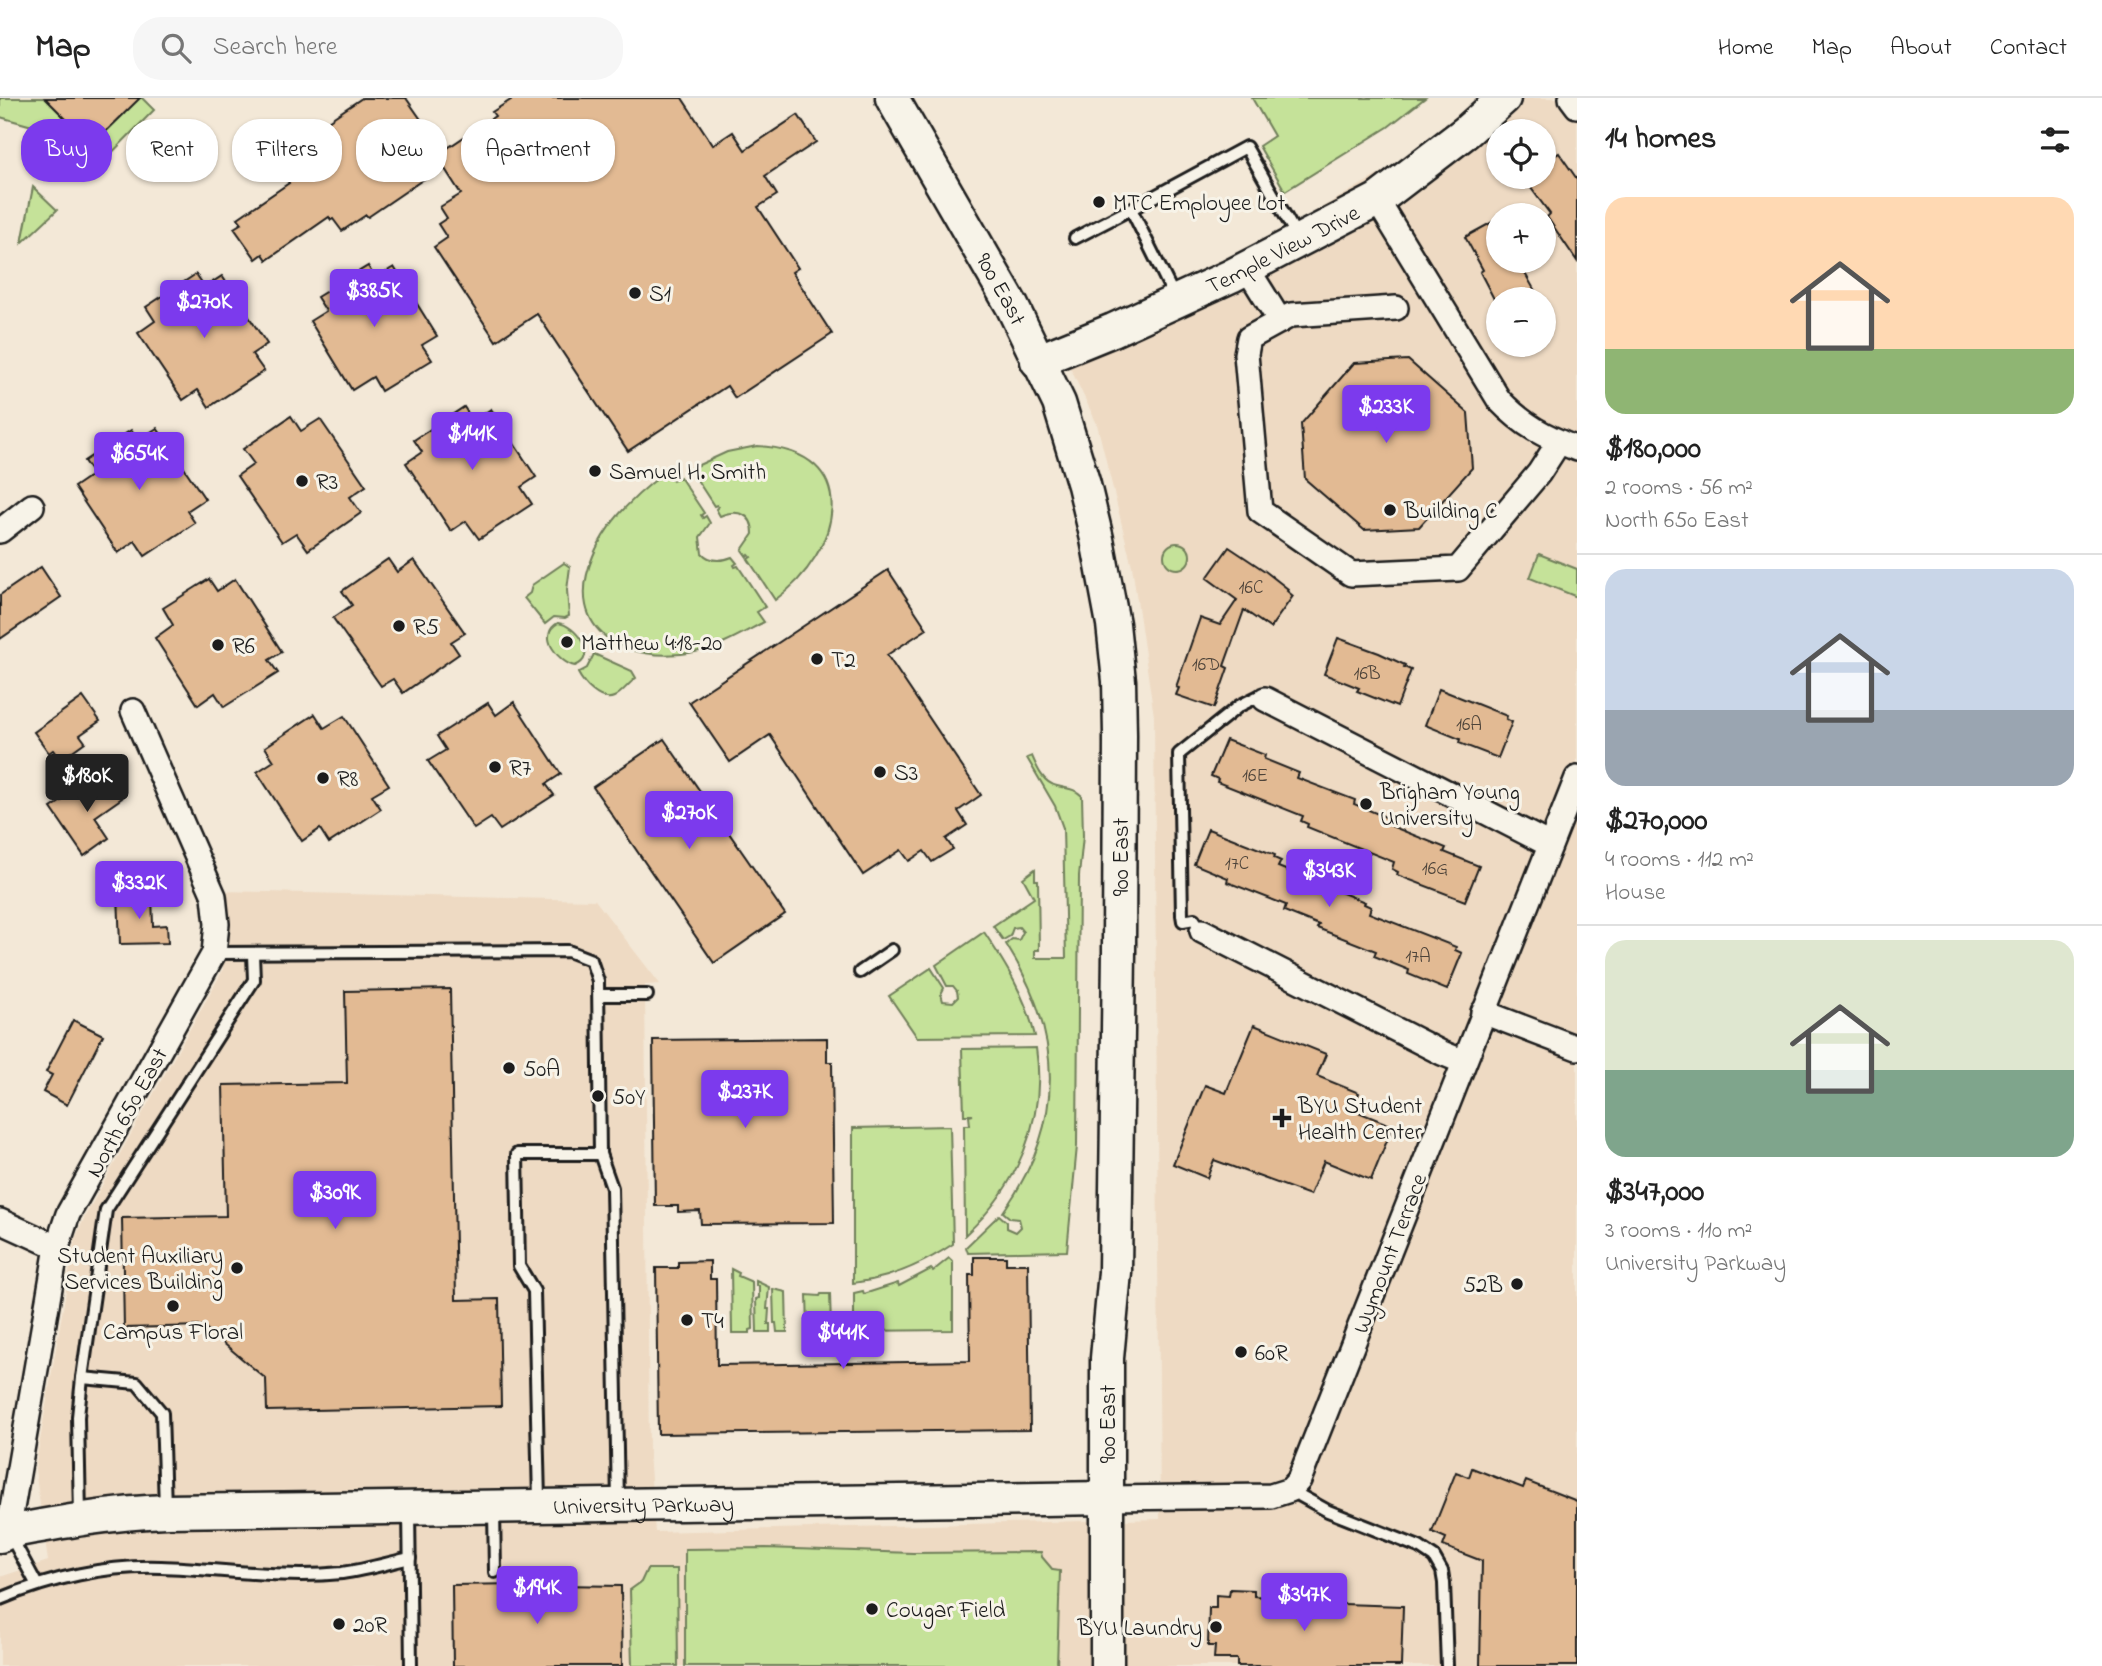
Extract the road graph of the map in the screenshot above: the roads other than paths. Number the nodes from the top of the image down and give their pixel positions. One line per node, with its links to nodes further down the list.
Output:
1 (892, 98): 13 (main road, 900 East)
2 (1504, 98): 5 (main road, Temple View Drive)
3 (1571, 98): 4 (street)
4 (1577, 106)
5 (1377, 200): 8 (main road, Temple View Drive); 14 (street)
6 (1131, 209): 7 (lane); 8 (lane); 10 (lane)
7 (1075, 238)
8 (1300, 240): 9 (main road, Temple View Drive)
9 (1247, 268): 10 (main road, Temple View Drive); 12 (street)
10 (1176, 300): 13 (main road, Temple View Drive)
11 (1396, 308): 12 (street)
12 (1280, 321): 14 (street)
13 (1037, 361): 36 (main road, 900 East)
14 (1568, 446)
15 (32, 506): 16 (street)
16 (0, 531)
17 (1265, 699): 20 (street); 21 (lane)
18 (133, 711): 23 (street, North 650 East)
19 (1577, 778): 20 (street, Wymount Terrace)
20 (1550, 845): 28 (street, Wymount Terrace)
21 (1202, 932): 30 (street)
22 (892, 950): 25 (lane)
23 (214, 953): 24 (lane); 33 (street, North 650 East)
24 (253, 954): 26 (lane); 34 (lane)
25 (860, 972)
26 (598, 995): 27 (lane); 31 (lane)
27 (647, 995)
28 (1483, 1012): 29 (street); 30 (street, Wymount Terrace)
29 (1577, 1048)
30 (1464, 1062): 35 (street, Wymount Terrace)
31 (600, 1154): 37 (lane); 39 (lane)
32 (0, 1221): 33 (street)
33 (57, 1247): 43 (street, North 650 East)
34 (82, 1378): 41 (lane); 42 (lane)
35 (1290, 1490): 36 (street, University Parkway); 50 (lane)
36 (1108, 1498): 37 (main road, University Parkway); 49 (main road, 900 East)
37 (618, 1506): 39 (main road, University Parkway)
38 (494, 1507): 39 (main road, University Parkway); 40 (main road, University Parkway); 45 (lane)
39 (539, 1507)
40 (408, 1509): 41 (main road, University Parkway); 44 (lane)
41 (166, 1511): 42 (main road, University Parkway)
42 (80, 1518): 43 (main road, University Parkway)
43 (4, 1534): 46 (lane)
44 (410, 1558): 46 (lane); 48 (lane)
45 (495, 1572)
46 (37, 1585): 47 (lane)
47 (0, 1599)
48 (411, 1666)
49 (1107, 1666)
50 (1447, 1666)

